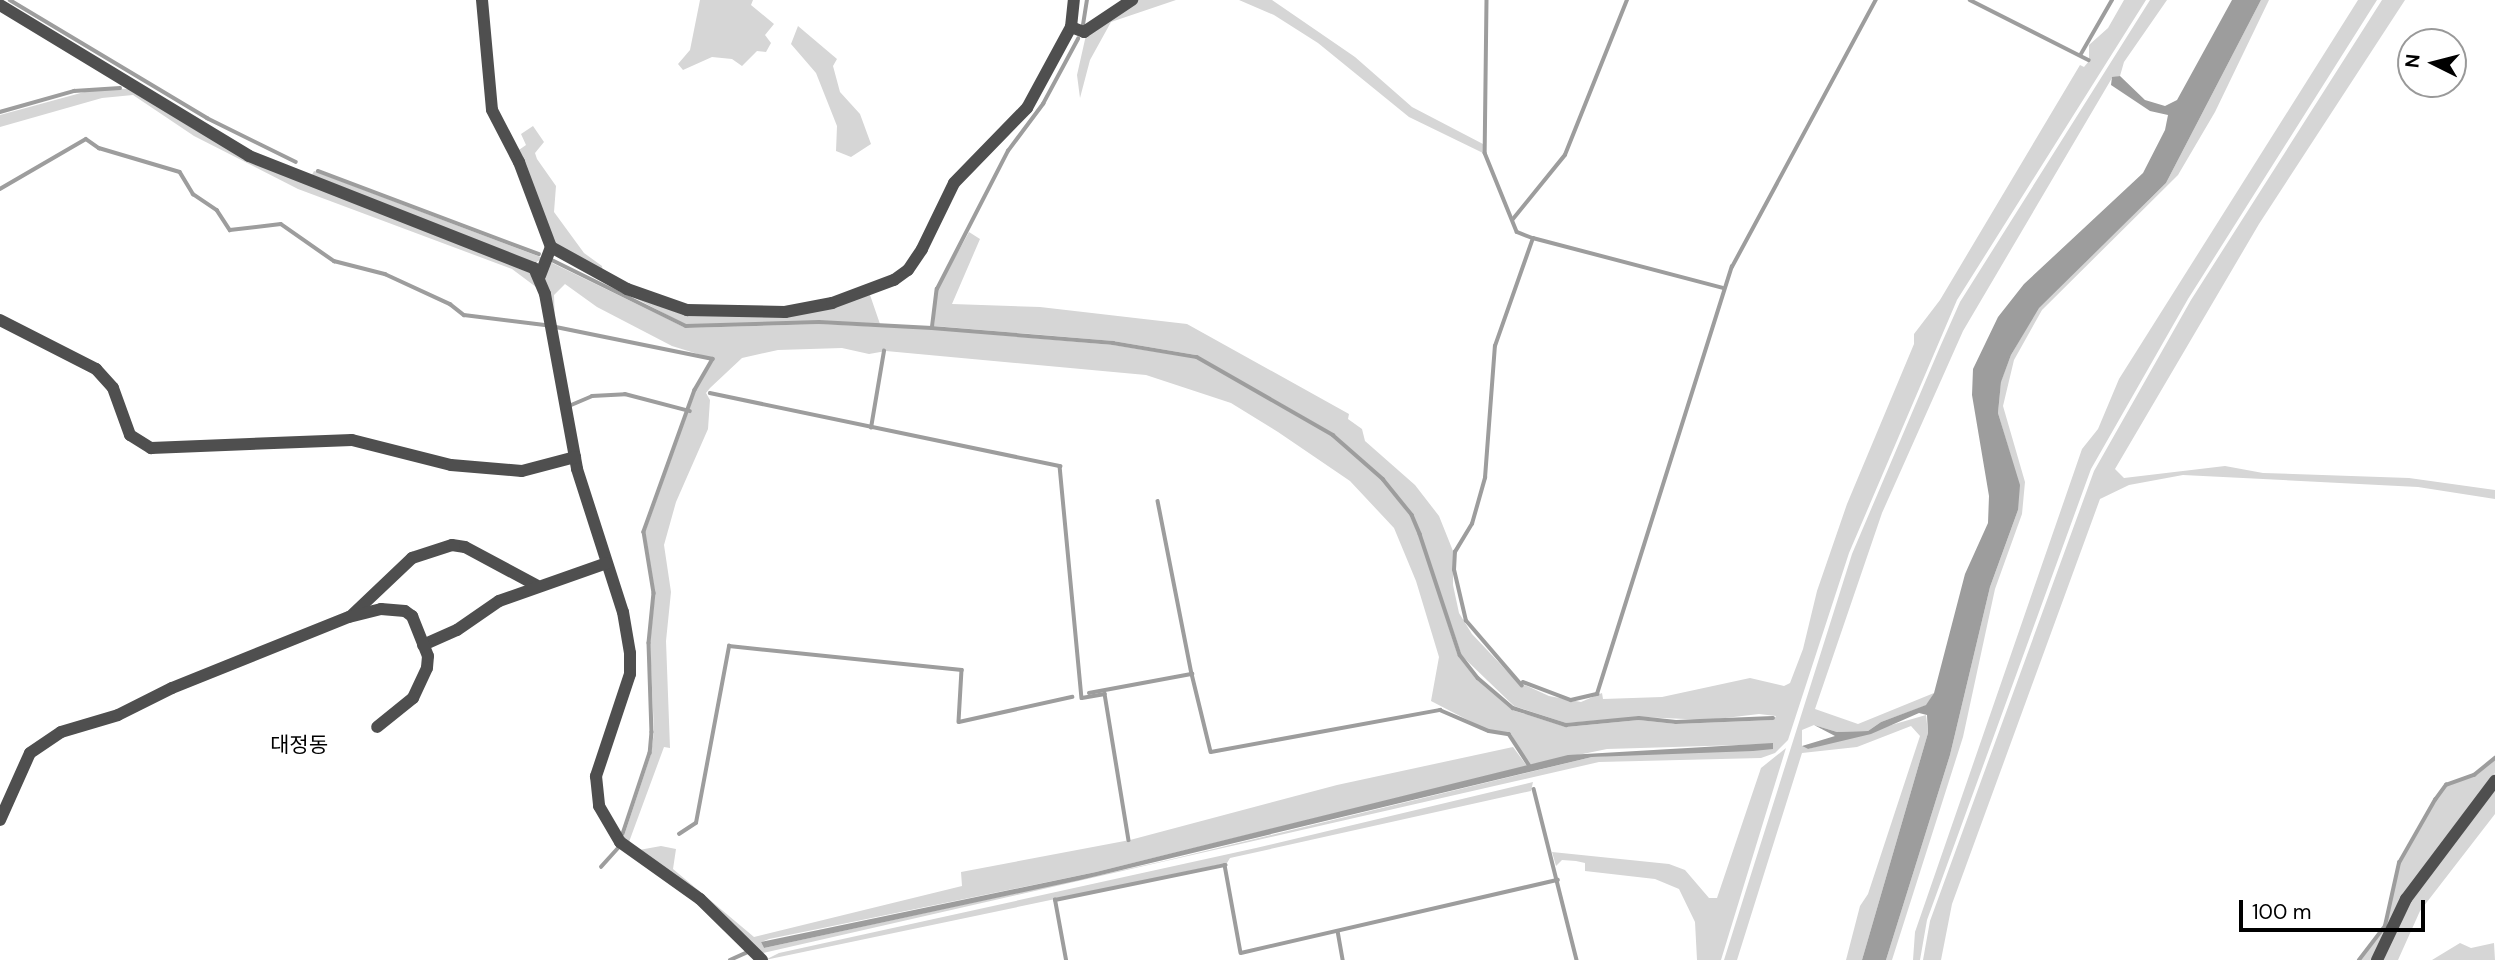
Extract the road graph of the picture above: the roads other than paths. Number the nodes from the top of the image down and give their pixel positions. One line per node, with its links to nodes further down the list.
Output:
1 (482, 0): 6 (street)
2 (1074, 0): 5 (street)
3 (1132, 0): 5 (street)
4 (0, 5): 7 (street)
5 (1071, 27): 6 (street)
6 (551, 247): 7 (street)
7 (540, 276): 9 (street)
8 (0, 320): 9 (street)
9 (575, 457): 10 (street)
10 (607, 563): 11 (street); 17 (street)
11 (536, 585): 12 (street); 13 (street)
12 (349, 617): 13 (street); 16 (street)
13 (423, 645): 14 (street)
14 (377, 727)
15 (2495, 781): 18 (street)
16 (0, 820)
17 (762, 960)
18 (2377, 960)

